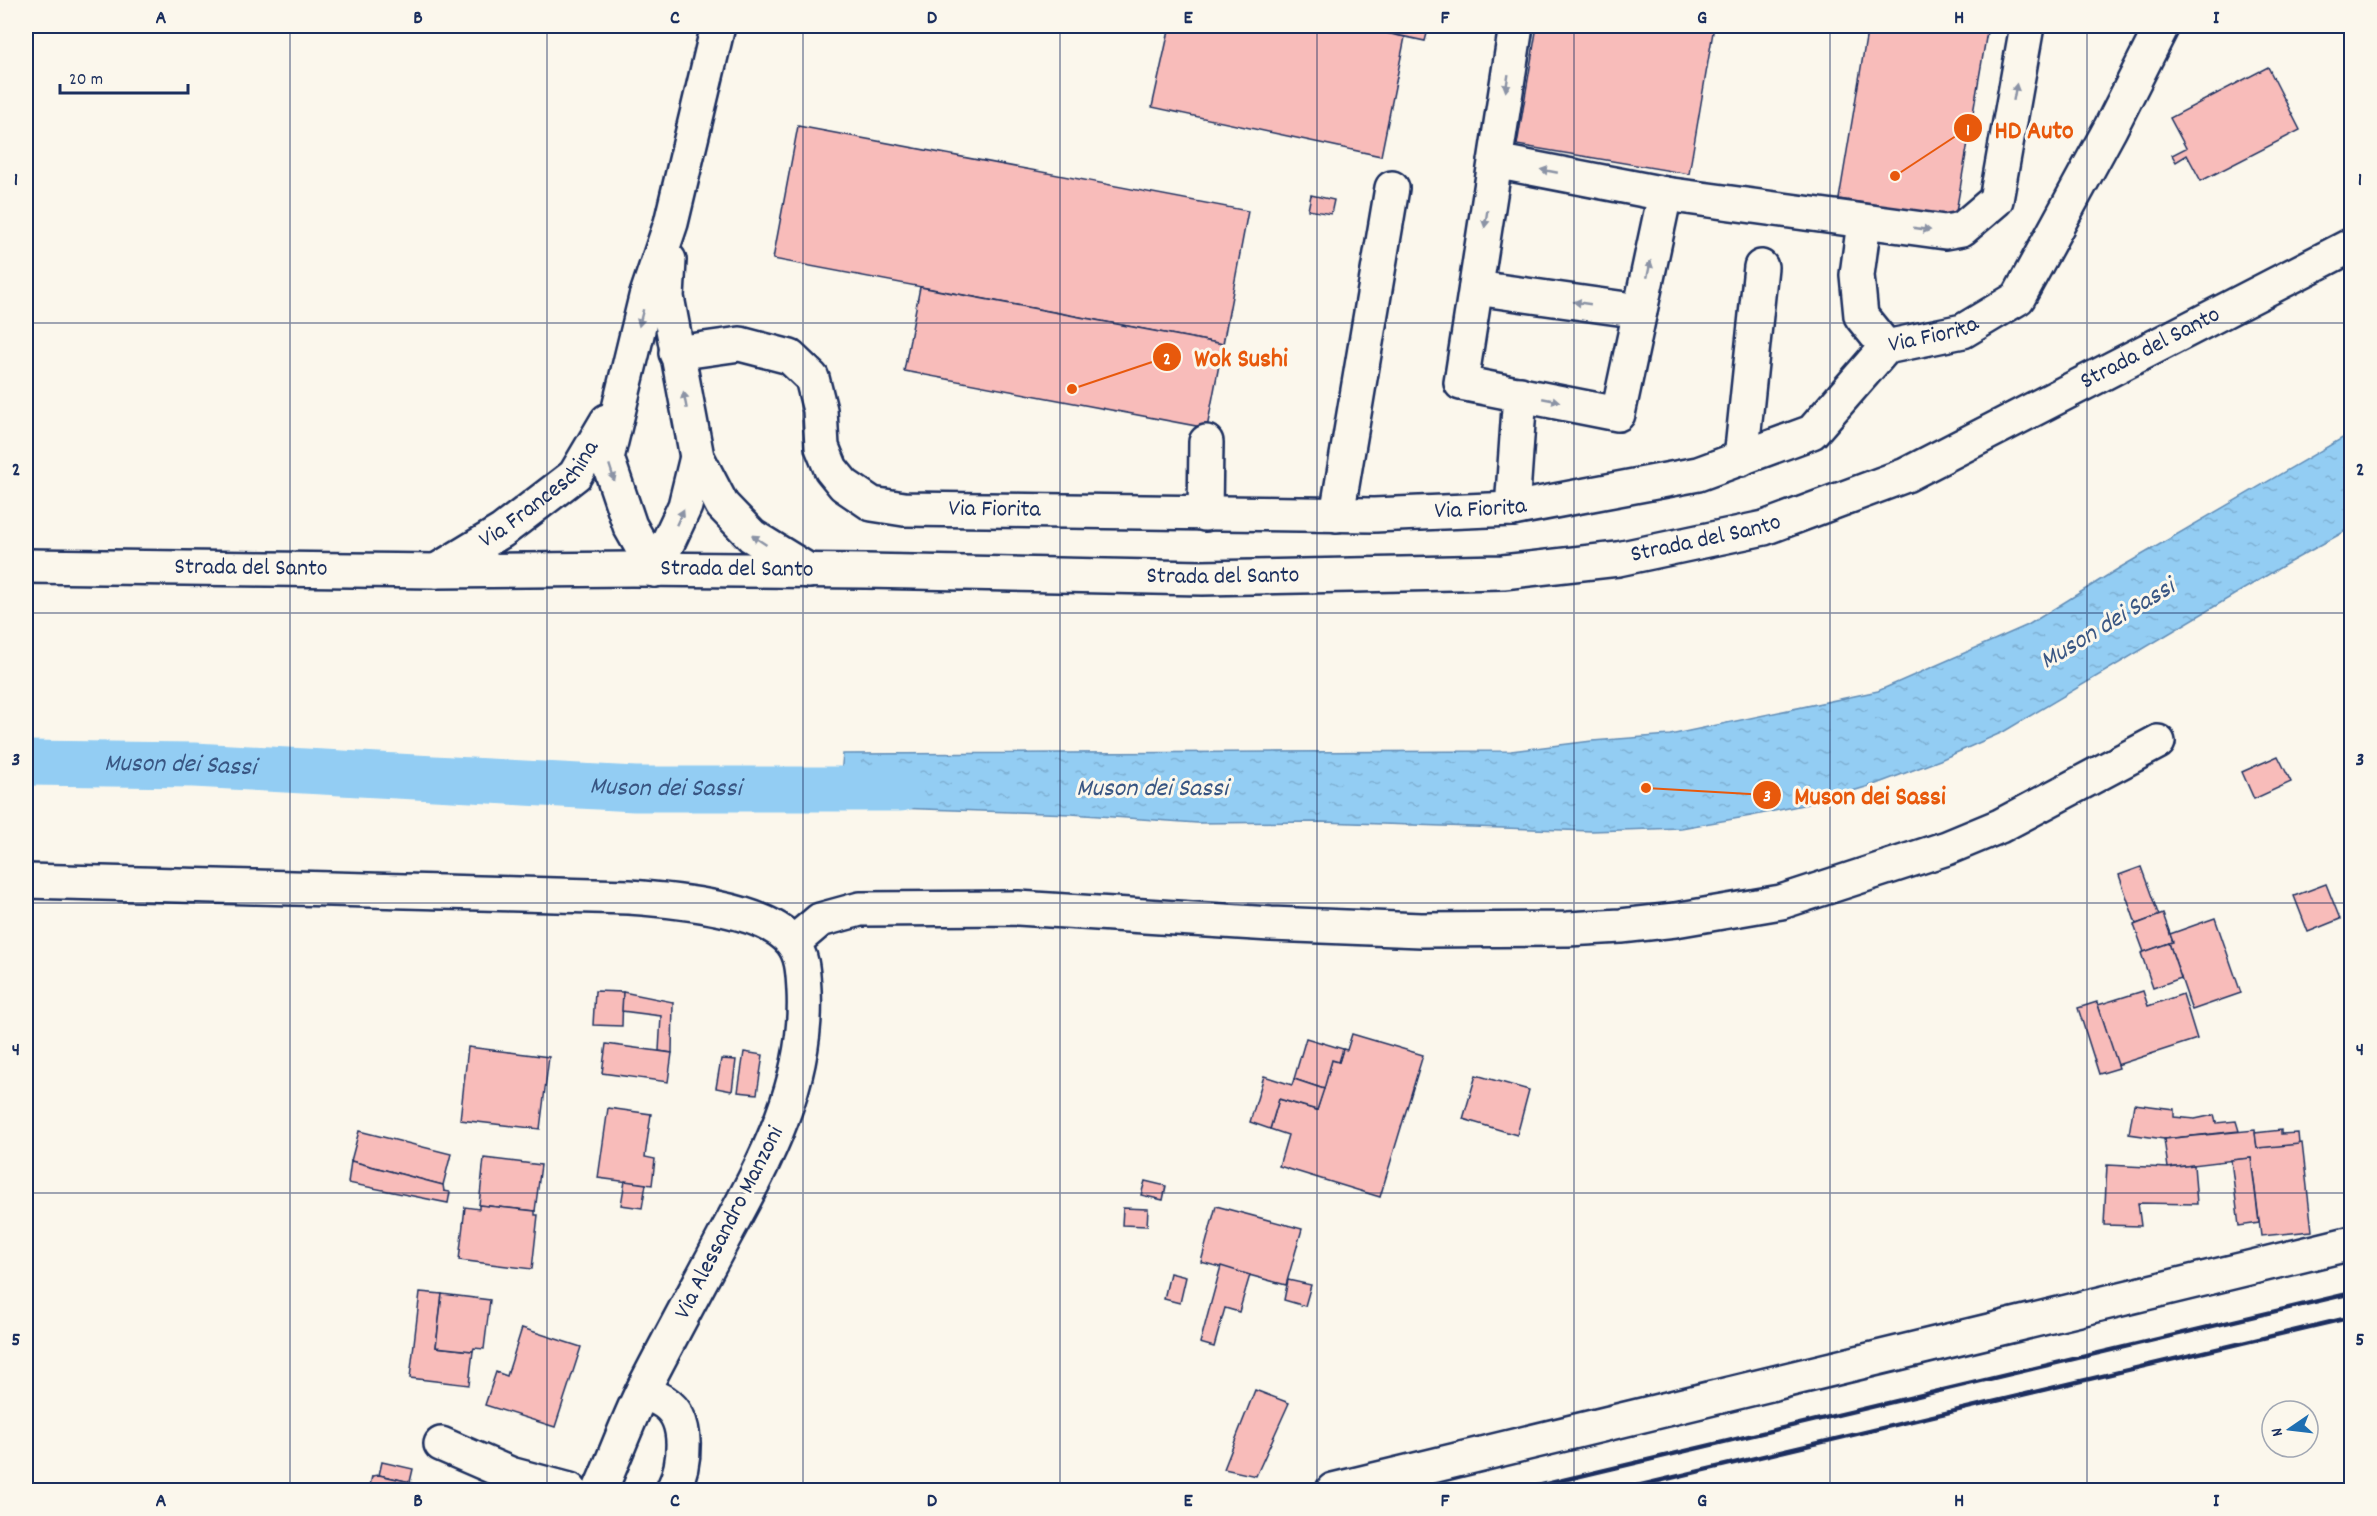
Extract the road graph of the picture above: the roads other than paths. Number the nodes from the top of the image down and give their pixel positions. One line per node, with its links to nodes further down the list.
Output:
1 (718, 26): 9 (street, Via Franceschina)
2 (1516, 26): 5 (street, one-way to 5)
3 (2027, 26): 8 (street, one-way to 3)
4 (2162, 26): 14 (street, Via Fiorita)
5 (1495, 161): 7 (street, one-way to 5); 12 (street, one-way to 12)
6 (1392, 188): 23 (street)
7 (1665, 194): 8 (street); 13 (street, one-way to 7)
8 (1864, 222): 14 (street)
9 (671, 223): 15 (street, Via Franceschina); 17 (street, Via Franceschina, one-way to 17)
10 (2352, 245): 26 (street, Strada del Santo)
11 (1761, 267): 20 (street)
12 (1476, 288): 13 (street, one-way to 12); 16 (street)
13 (1640, 311): 16 (street, one-way to 13)
14 (1886, 347): 20 (street, Via Fiorita)
15 (676, 353): 19 (street, Via Franceschina, one-way to 15); 22 (street, Via Fiorita)
16 (1520, 394): 21 (street)
17 (622, 396): 25 (street, Via Franceschina, one-way to 25); 27 (street, Via Franceschina)
18 (1206, 442): 22 (street)
19 (697, 457): 25 (street, Via Franceschina, one-way to 19); 26 (street, Via Franceschina, one-way to 19)
20 (1741, 459): 21 (street, Via Fiorita)
21 (1512, 508): 23 (street, Via Fiorita)
22 (1205, 514): 23 (street, Via Fiorita)
23 (1337, 515)
24 (26, 567): 27 (street, Strada del Santo)
25 (655, 570): 26 (street, Strada del Santo); 27 (street, Strada del Santo)
26 (808, 571)
27 (436, 572)
28 (2158, 742): 30 (street)
29 (26, 881): 30 (street)
30 (793, 943): 32 (street, Via Alessandro Manzoni)
31 (2352, 1243): 37 (street)
32 (642, 1393): 35 (street, Via Alessandro Manzoni); 36 (street)
33 (441, 1444): 34 (street)
34 (570, 1491)
35 (600, 1491)
36 (673, 1491)
37 (1333, 1491)

